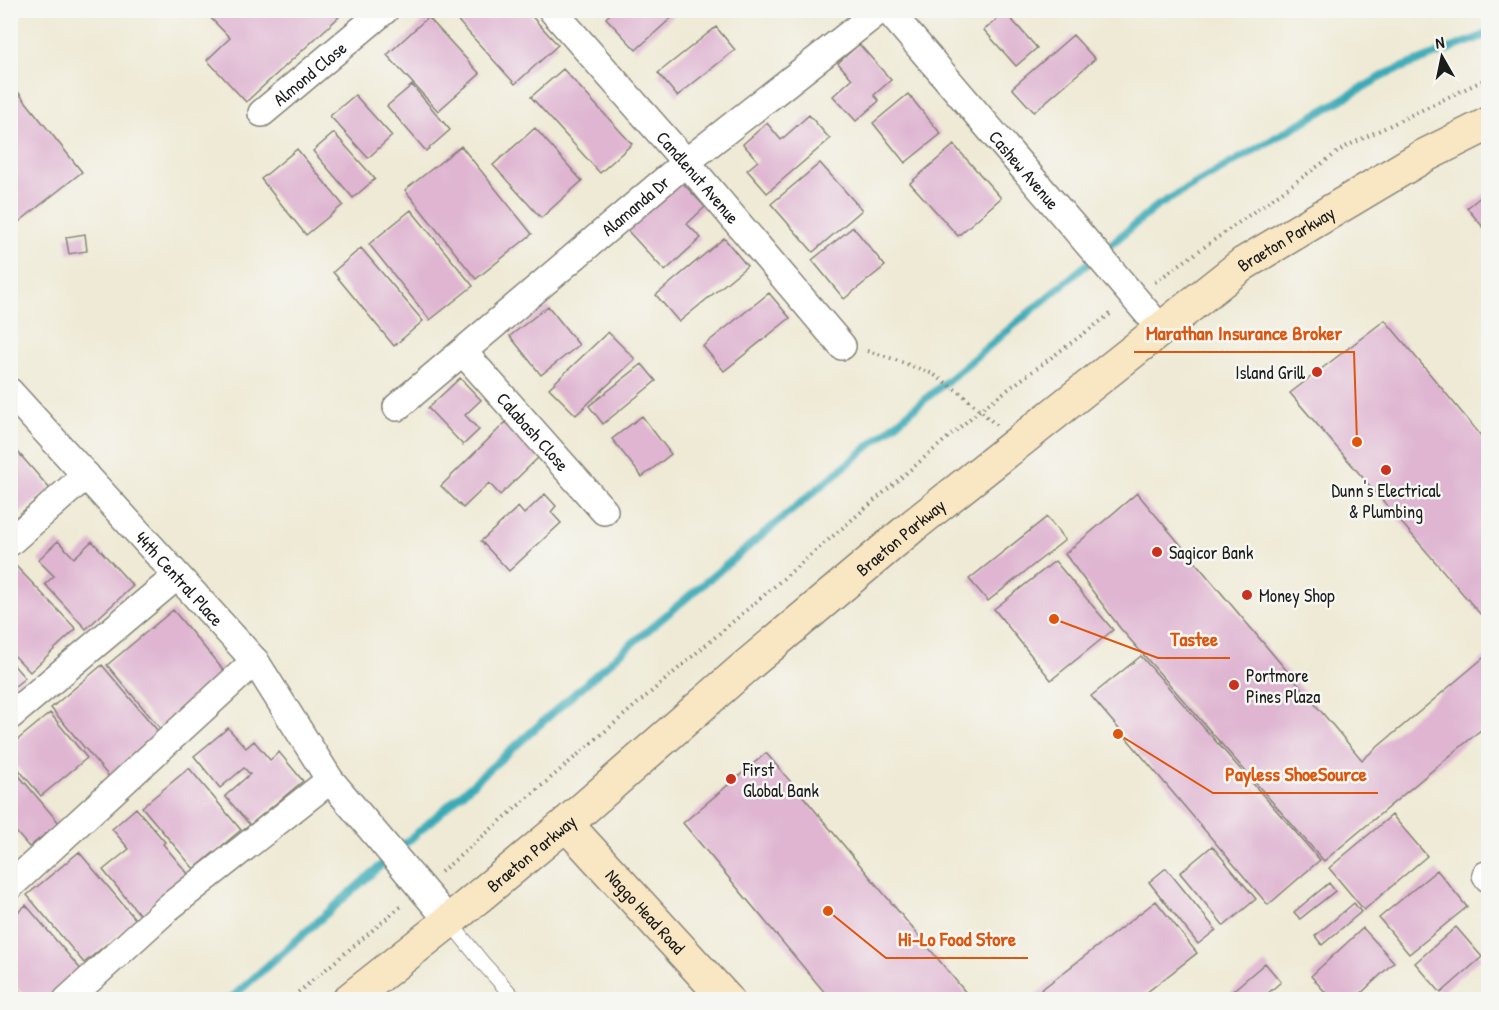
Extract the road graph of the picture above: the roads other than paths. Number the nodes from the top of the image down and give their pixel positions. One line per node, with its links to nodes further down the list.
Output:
1 (385, 10): 5 (street, Almond Close)
2 (552, 10): 7 (street, Candlenut Avenue)
3 (880, 10): 7 (street, Alamanda Dr)
4 (888, 10): 8 (street, Cashew Avenue)
5 (262, 113)
6 (1488, 124): 8 (main road, Braeton Parkway)
7 (685, 163): 9 (street, Candlenut Avenue); 10 (street, Alamanda Dr)
8 (1161, 329): 20 (main road, Braeton Parkway)
9 (842, 346)
10 (463, 352): 12 (street, Alamanda Dr); 14 (street, Calabash Close)
11 (10, 392): 13 (street, 44th Central Place)
12 (397, 407)
13 (86, 475): 15 (street); 16 (street, 44th Central Place)
14 (604, 511)
15 (10, 542)
16 (177, 576): 17 (street, 44th Central Place); 18 (street)
17 (255, 661): 19 (street, 44th Central Place); 21 (street)
18 (10, 716)
19 (337, 789): 22 (street, 44th Central Place); 23 (street)
20 (566, 824): 22 (main road, Braeton Parkway); 26 (main road, Naggo Head Road)
21 (10, 886)
22 (449, 921): 24 (main road, Braeton Parkway); 25 (lane)
23 (67, 999)
24 (349, 999)
25 (516, 999)
26 (727, 999)

